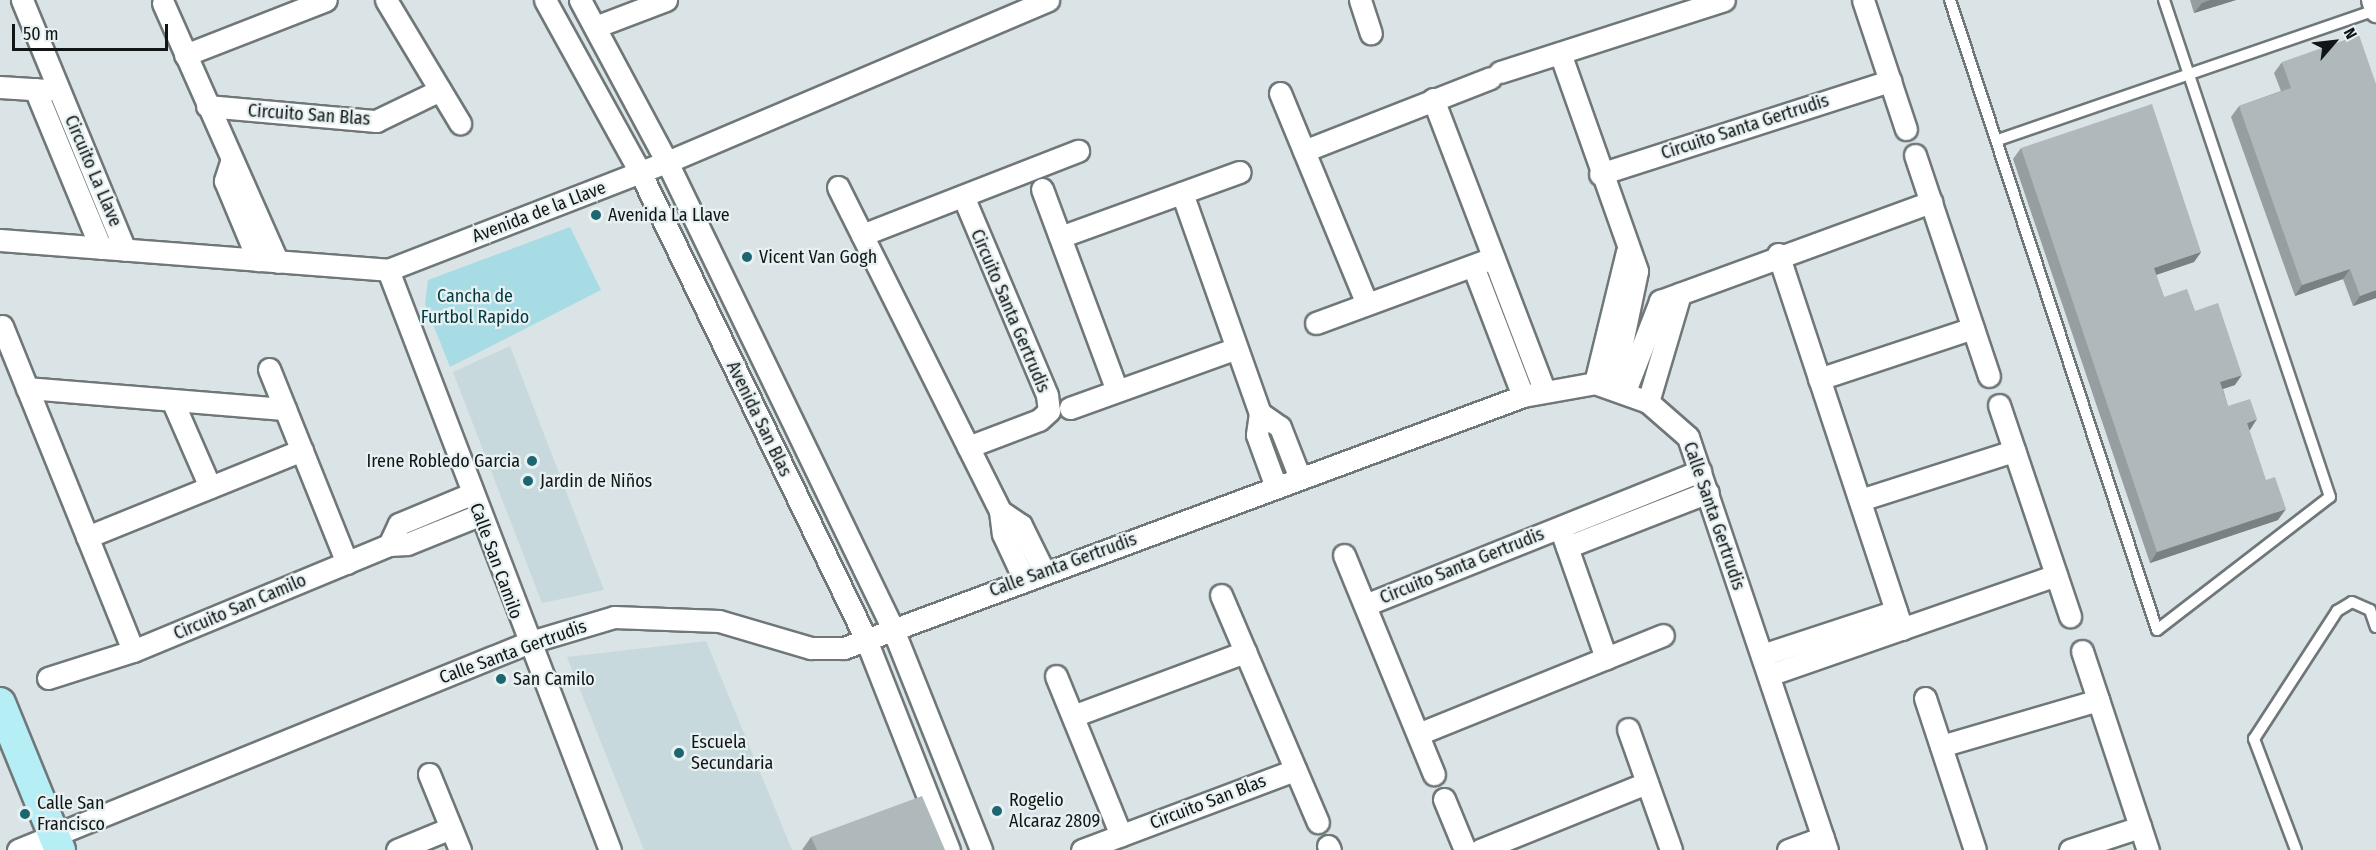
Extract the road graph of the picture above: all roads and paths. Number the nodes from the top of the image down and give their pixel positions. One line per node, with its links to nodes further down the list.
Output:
1 (22, 0): 25 (street, Circuito La Llave)
2 (326, 0): 19 (street)
3 (386, 0): 24 (street)
4 (544, 0): 36 (street, Avenida San Blas)
5 (580, 0): 16 (street, Avenida San Blas)
6 (666, 0): 16 (street)
7 (1048, 0): 35 (street, Avenida de la Llave)
8 (1360, 0): 17 (street)
9 (1724, 0): 18 (street)
10 (1863, 0): 21 (street)
11 (1950, 0): 31 (lane)
12 (2164, 0): 20 (lane)
13 (2372, 0): 15 (street)
14 (163, 3): 19 (street)
15 (2376, 10): 20 (lane)
16 (595, 27): 35 (street, Avenida San Blas)
17 (1371, 33)
18 (1560, 53): 27 (street); 38 (street)
19 (185, 55): 28 (street)
20 (2189, 72): 31 (lane); 31 (lane)
21 (1890, 81): 30 (street); 38 (street, Circuito Santa Gertrudis)
22 (0, 87): 23 (street, Circuito La Llave)
23 (36, 90): 25 (street, Circuito La Llave); 47 (street, Circuito La Llave)
24 (440, 90): 28 (street, Circuito San Blas); 29 (street)
25 (60, 91): 48 (street, Circuito La Llave)
26 (1280, 93): 33 (street)
27 (1433, 99): 33 (street); 50 (street)
28 (207, 106): 51 (street)
29 (460, 123)
30 (1906, 129)
31 (1998, 140)
32 (1078, 151): 42 (street)
33 (1304, 151): 55 (street)
34 (1915, 155): 43 (street)
35 (667, 162): 36 (street, Avenida de la Llave); 97 (street, Avenida San Blas)
36 (640, 172): 53 (street, Avenida de la Llave); 100 (street, Avenida San Blas)
37 (1240, 172): 41 (street)
38 (1600, 174): 63 (street)
39 (838, 187): 44 (street)
40 (1042, 189): 45 (street)
41 (1182, 193): 45 (street); 59 (street)
42 (963, 196): 44 (street); 74 (street, Circuito Santa Gertrudis)
43 (1931, 202): 49 (street); 58 (street)
44 (862, 235): 74 (street)
45 (1060, 237): 66 (street)
46 (0, 240): 47 (street, Avenida de la Llave)
47 (100, 248): 48 (street, Avenida de la Llave)
48 (125, 250): 51 (street, Avenida de la Llave)
49 (1778, 254): 54 (street); 62 (street)
50 (1493, 258): 52 (street); 65 (street)
51 (268, 261): 53 (street, Avenida de la Llave)
52 (1473, 266): 55 (street); 67 (street)
53 (388, 270): 82 (street, Calle San Camilo)
54 (1680, 294): 63 (street); 69 (street)
55 (1367, 304): 56 (street)
56 (1316, 323)
57 (2, 326): 64 (street)
58 (1973, 327): 61 (street); 62 (street)
59 (1237, 348): 66 (street, Circuito Santa Gertrudis); 73 (street)
60 (269, 369): 72 (street)
61 (1989, 376)
62 (1819, 378): 83 (street)
63 (1611, 387): 65 (street, Calle Santa Gertrudis); 69 (street, Calle Santa Gertrudis)
64 (27, 388): 68 (street); 86 (street)
65 (1544, 389): 67 (street, Calle Santa Gertrudis)
66 (1117, 391): 71 (street, Circuito Santa Gertrudis)
67 (1523, 396): 78 (street, Calle Santa Gertrudis)
68 (172, 400): 72 (street); 80 (street)
69 (1648, 402): 77 (street, Calle Santa Gertrudis)
70 (1999, 405): 76 (street)
71 (1070, 408)
72 (285, 409): 75 (street)
73 (1260, 413): 78 (street); 79 (street)
74 (968, 447): 91 (street)
75 (302, 450): 80 (street); 90 (street)
76 (2014, 451): 83 (street); 92 (street)
77 (1700, 471): 81 (street, Calle Santa Gertrudis); 85 (street, Circuito Santa Gertrudis)
78 (1300, 478): 79 (street, Calle Santa Gertrudis)
79 (1276, 486): 91 (street, Calle Santa Gertrudis)
80 (210, 487): 86 (street)
81 (1708, 492): 88 (street, Circuito Santa Gertrudis); 106 (street, Calle Santa Gertrudis)
82 (471, 494): 84 (street, Calle San Camilo); 87 (street)
83 (1860, 500): 96 (street)
84 (479, 515): 87 (street, Circuito San Camilo); 101 (street, Calle San Camilo)
85 (1560, 527): 88 (street, Circuito Santa Gertrudis); 94 (street, Circuito Santa Gertrudis)
86 (87, 537): 102 (street)
87 (389, 545): 90 (street, Circuito San Camilo)
88 (1567, 547): 105 (street, Circuito Santa Gertrudis)
89 (1344, 555): 94 (street, Circuito Santa Gertrudis)
90 (347, 562): 102 (street, Circuito San Camilo)
91 (1034, 575): 97 (street, Calle Santa Gertrudis)
92 (2056, 575): 95 (street); 96 (street)
93 (1221, 595): 104 (street)
94 (1365, 605): 114 (street, Circuito Santa Gertrudis)
95 (2070, 616)
96 (1899, 620): 106 (street)
97 (892, 627): 100 (street, Calle Santa Gertrudis); 132 (street, Avenida San Blas)
98 (2376, 627): 141 (lane)
99 (1663, 635): 105 (street)
100 (865, 637): 101 (street, Calle Santa Gertrudis); 131 (street, Avenida San Blas)
101 (527, 643): 125 (street, Calle Santa Gertrudis); 130 (street, Calle San Camilo)
102 (133, 651): 108 (street, Circuito San Camilo)
103 (2082, 651): 110 (street)
104 (1245, 652): 112 (street); 116 (street)
105 (1606, 658): 114 (street)
106 (1765, 665): 126 (street, Calle Santa Gertrudis)
107 (1056, 676): 112 (street)
108 (48, 678)
109 (1925, 698): 115 (street)
110 (2098, 700): 115 (street); 122 (street)
111 (1, 706): 125 (street)
112 (1073, 716): 124 (street)
113 (1628, 729): 119 (street)
114 (1418, 734): 118 (street, Circuito Santa Gertrudis)
115 (1941, 747): 138 (street)
116 (1295, 770): 121 (street); 124 (street, Circuito San Blas)
117 (429, 774): 123 (street)
118 (1434, 774)
119 (1647, 783): 135 (street); 136 (street)
120 (1444, 799): 134 (street)
121 (1318, 822)
122 (2140, 827): 139 (street); 140 (street)
123 (451, 828): 128 (street); 129 (street)
124 (1121, 835): 133 (street, Circuito San Blas)
125 (57, 843): 127 (street, Calle Santa Gertrudis)
126 (1825, 844): 137 (street)
127 (18, 850)
128 (397, 850)
129 (460, 850)
130 (610, 850)
131 (949, 850)
132 (981, 850)
133 (1082, 850)
134 (1465, 850)
135 (1480, 850)
136 (1671, 850)
137 (1788, 850)
138 (1975, 850)
139 (2070, 850)
140 (2148, 850)
141 (2296, 850)

